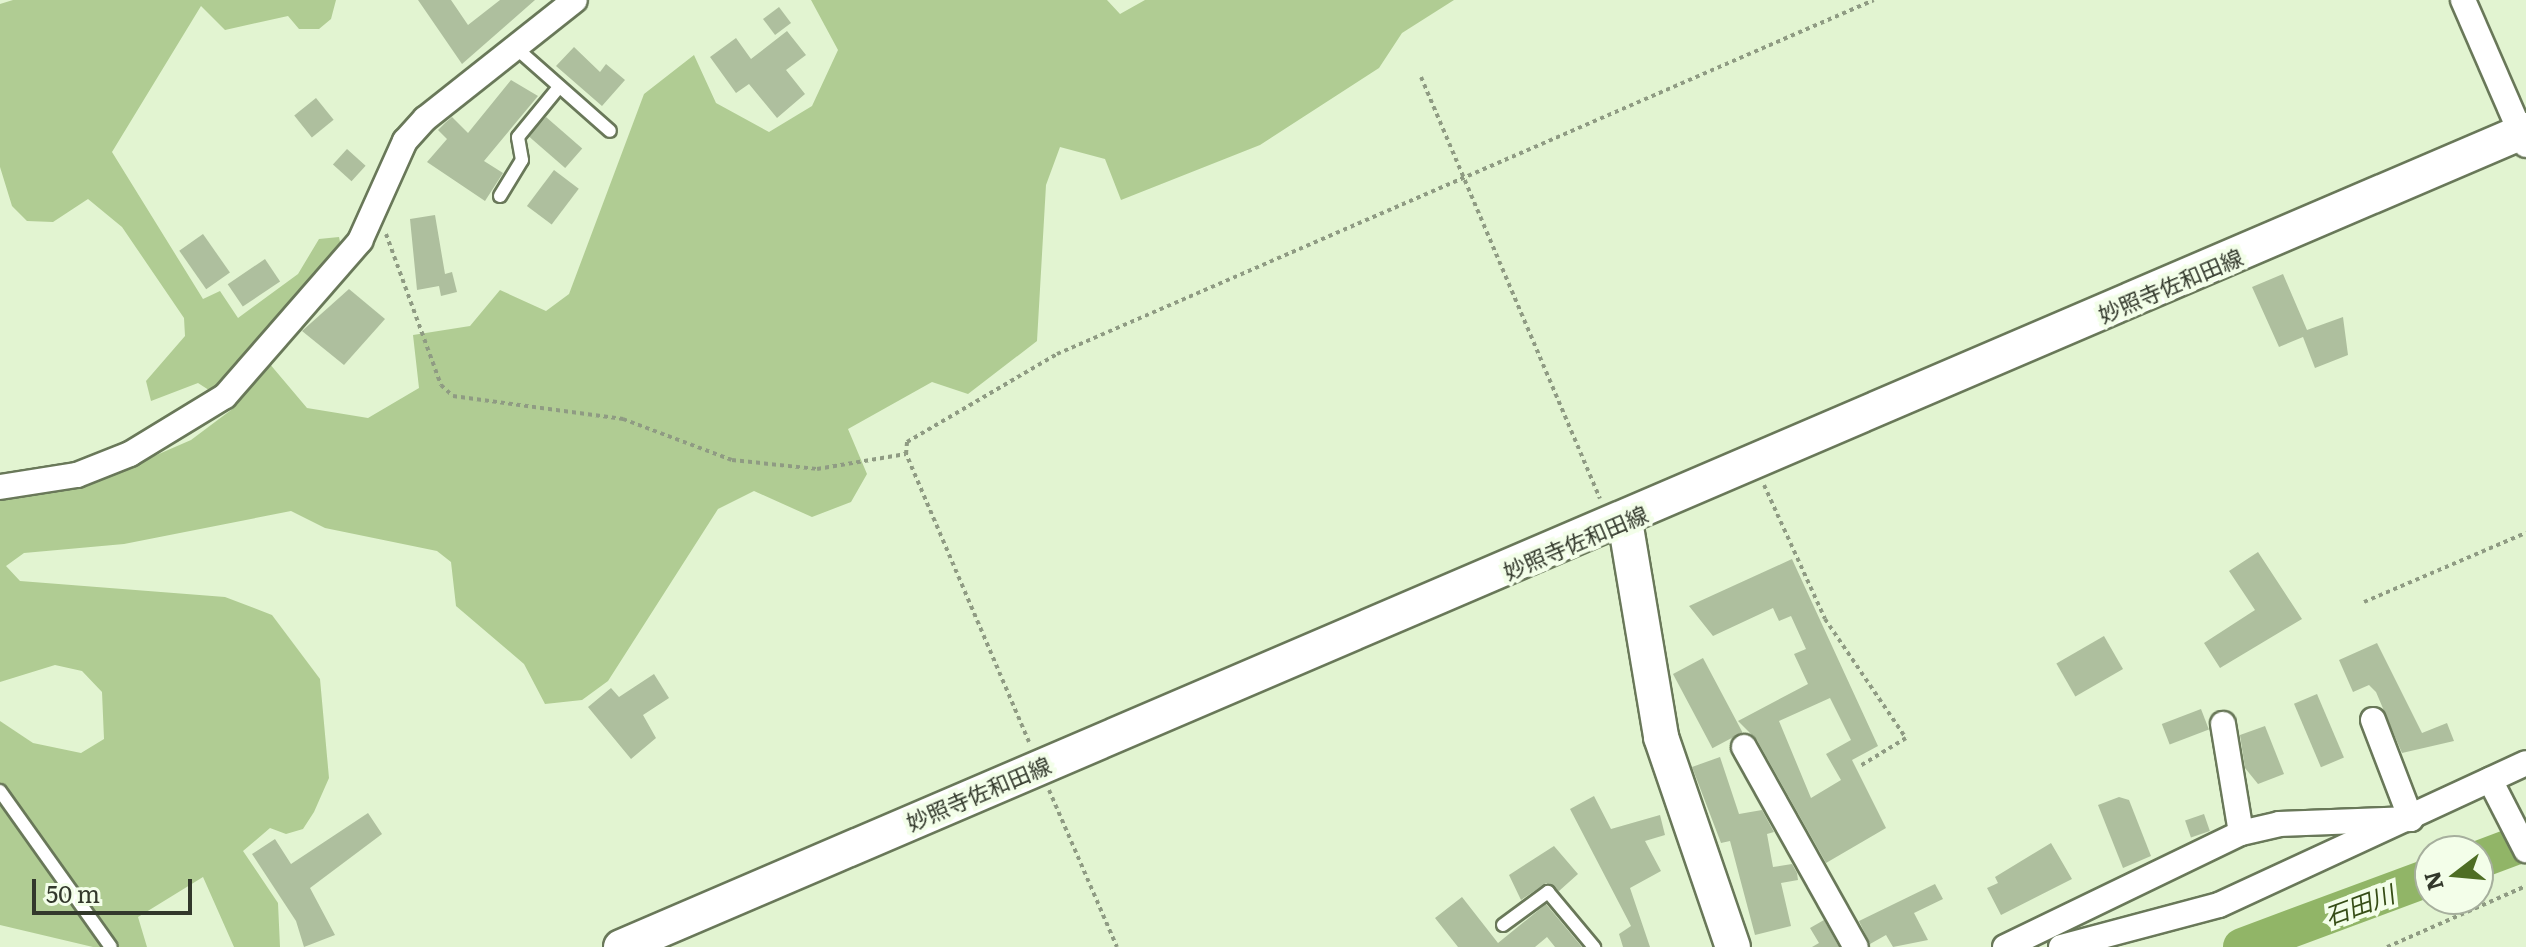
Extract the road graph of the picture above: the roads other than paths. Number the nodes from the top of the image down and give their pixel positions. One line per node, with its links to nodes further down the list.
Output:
1 (575, 0): 3 (street)
2 (2463, 0): 6 (street)
3 (516, 48): 4 (lane); 8 (street)
4 (559, 87): 5 (lane); 7 (lane)
5 (610, 131)
6 (2524, 136): 9 (main road, 妙照寺佐和田線)
7 (500, 196)
8 (0, 487)
9 (1616, 525): 21 (main road, 妙照寺佐和田線); 23 (main road)
10 (2373, 720): 16 (street)
11 (2223, 724): 17 (street)
12 (1744, 747): 24 (street)
13 (2526, 763): 14 (street)
14 (2494, 786): 16 (street); 18 (street)
15 (0, 791): 20 (lane)
16 (2411, 819): 17 (street); 26 (street)
17 (2241, 833): 25 (street)
18 (2526, 850)
19 (1503, 925): 22 (lane)
20 (111, 947)
21 (621, 947)
22 (1594, 947)
23 (1733, 947)
24 (1856, 947)
25 (2005, 947)
26 (2061, 947)

